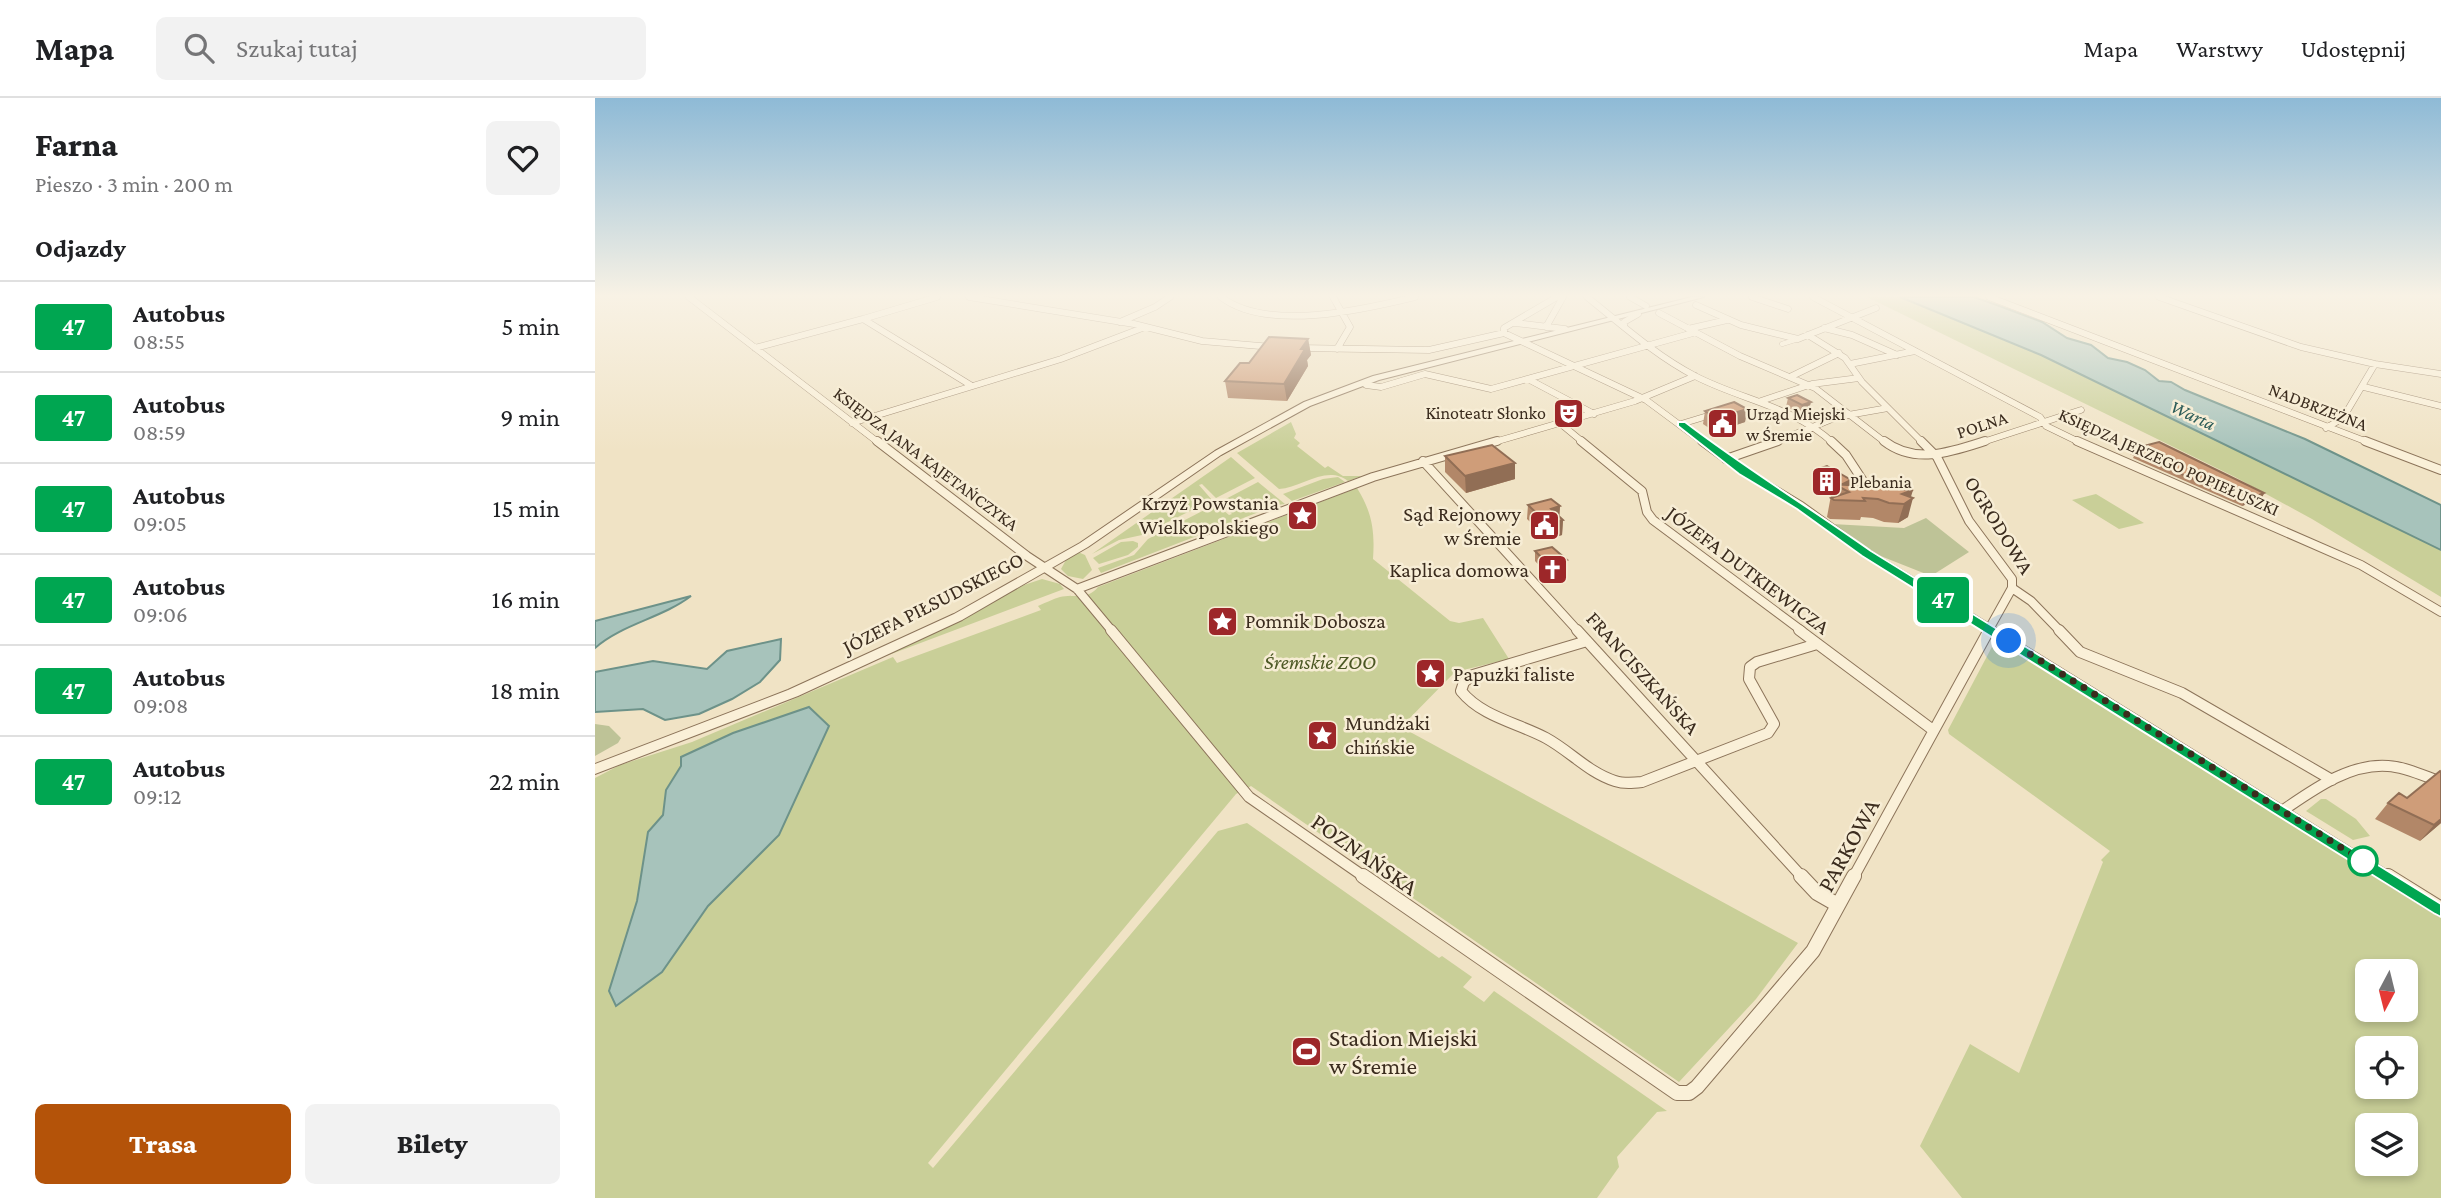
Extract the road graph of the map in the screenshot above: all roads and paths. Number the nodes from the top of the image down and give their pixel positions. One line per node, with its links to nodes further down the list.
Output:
1 (755, 348): 44 (street, KSIĘDZA JANA KAJETAŃCZYKA)
2 (911, 348): 31 (street)
3 (1090, 348): 31 (street)
4 (1322, 348): 16 (street)
5 (1439, 348): 16 (street)
6 (1489, 348): 23 (street, JÓZEFA PIŁSUDSKIEGO)
7 (1537, 348): 21 (street)
8 (1635, 348): 21 (street)
9 (1652, 348): 25 (street)
10 (1725, 348): 26 (street)
11 (1831, 348): 18 (street, OGRODOWA)
12 (1882, 348): 19 (street)
13 (1910, 348): 17 (street, KSIĘDZA JERZEGO POPIEŁUSZKI)
14 (2127, 348): 49 (street, NADBRZEŻNA)
15 (2311, 348): 22 (street)
16 (1337, 349)
17 (1915, 351): 19 (street); 43 (street, KSIĘDZA JERZEGO POPIEŁUSZKI)
18 (1839, 353): 20 (street, OGRODOWA); 26 (street)
19 (1897, 355): 20 (street)
20 (1850, 364): 27 (street, OGRODOWA)
21 (1574, 365): 28 (street); 33 (street)
22 (2375, 365): 24 (street); 32 (street)
23 (1410, 369): 29 (street, JÓZEFA PIŁSUDSKIEGO); 47 (street, JÓZEFA PIŁSUDSKIEGO)
24 (2441, 374)
25 (1696, 376): 33 (street); 34 (street)
26 (1790, 377): 30 (street)
27 (1859, 378): 30 (street); 38 (street, OGRODOWA)
28 (1528, 379): 29 (street); 41 (street)
29 (1366, 385): 47 (street, JÓZEFA PIŁSUDSKIEGO)
30 (1809, 385): 35 (street); 42 (street)
31 (972, 386): 44 (street)
32 (2364, 387): 37 (street); 49 (street)
33 (1642, 398): 41 (street); 46 (street)
34 (1749, 400): 35 (street); 36 (street)
35 (1761, 401): 48 (street)
36 (1741, 406)
37 (2441, 406)
38 (1888, 408): 42 (street); 50 (street, OGRODOWA)
39 (2081, 410): 43 (street, POLNA)
40 (1721, 412): 46 (street)
41 (1594, 414): 45 (street)
42 (1851, 414): 48 (street); 50 (street, POLNA)
43 (2043, 422): 50 (street, POLNA); 58 (street, KSIĘDZA JERZEGO POPIEŁUSZKI)
44 (852, 423): 55 (street, KSIĘDZA JANA KAJETAŃCZYKA)
45 (1561, 424): 52 (street); 61 (street, JÓZEFA DUTKIEWICZA)
46 (1681, 424): 51 (street)
47 (1265, 426): 55 (street, JÓZEFA PIŁSUDSKIEGO)
48 (1814, 427): 51 (street); 54 (street)
49 (2326, 428): 53 (street, NADBRZEŻNA)
50 (1935, 456): 56 (street, OGRODOWA)
51 (1726, 459): 59 (street)
52 (1423, 461): 57 (street); 60 (street, FRANCISZKAŃSKA)
53 (2441, 470)
54 (1865, 484)
55 (1045, 569): 57 (street, POZNAŃSKA); 64 (street, JÓZEFA PIŁSUDSKIEGO)
56 (2012, 588): 59 (street, PARKOWA); 65 (street, OGRODOWA)
57 (1077, 589): 70 (street, POZNAŃSKA)
58 (2441, 612)
59 (1990, 630): 62 (street, PARKOWA); 67 (street)
60 (1587, 641): 63 (street, FRANCISZKAŃSKA); 63 (street)
61 (1817, 644): 62 (street, JÓZEFA DUTKIEWICZA); 63 (street)
62 (1933, 730): 68 (street, PARKOWA)
63 (1697, 761): 68 (street, FRANCISZKAŃSKA)
64 (595, 769)
65 (2332, 780): 66 (street); 67 (street)
66 (2441, 782)
67 (2282, 811): 69 (street)
68 (1838, 905): 70 (street, PARKOWA)
69 (2441, 909)
70 (1682, 1094)

